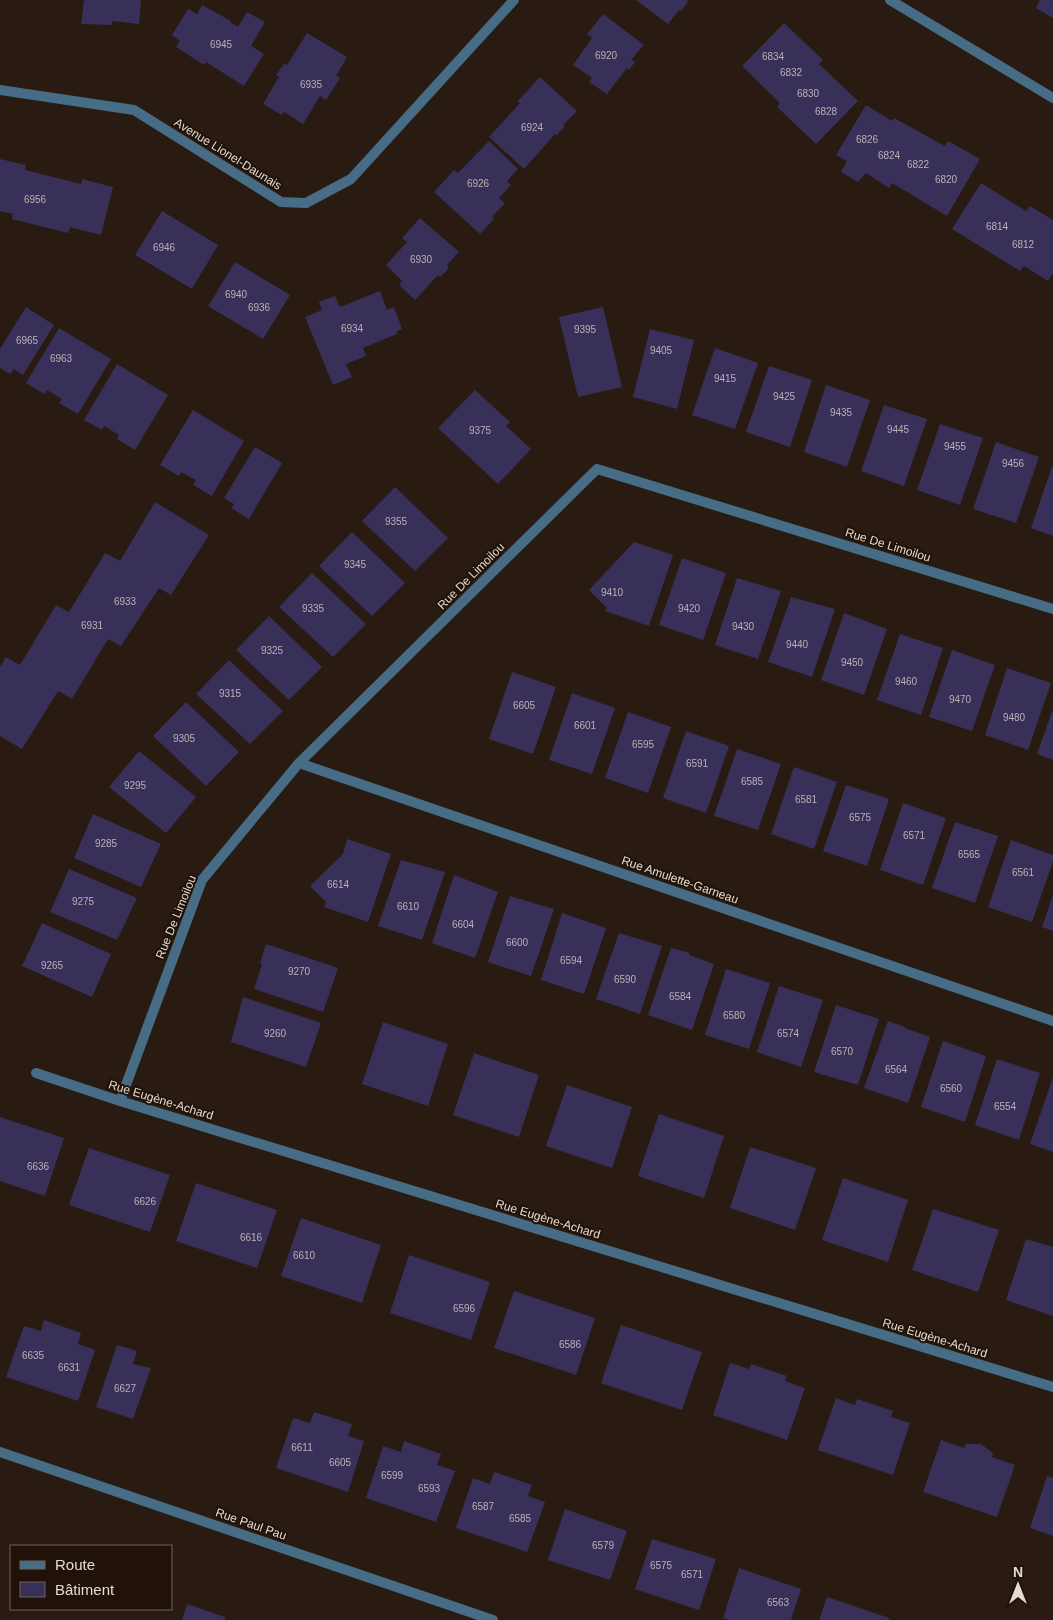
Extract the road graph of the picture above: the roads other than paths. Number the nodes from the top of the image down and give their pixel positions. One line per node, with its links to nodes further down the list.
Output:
1 (514, 0): 3 (street, Avenue Lionel-Daunais)
2 (890, 0): 4 (street)
3 (0, 90)
4 (1053, 98)
5 (1053, 608): 6 (street, Rue De Limoilou)
6 (299, 763): 7 (street, Rue Amulette-Garneau); 9 (street, Rue De Limoilou)
7 (1053, 1022)
8 (36, 1073): 9 (street, Rue Eugène-Achard)
9 (120, 1101): 10 (street, Rue Eugène-Achard)
10 (1053, 1387)
11 (0, 1452): 12 (street, Rue Paul Pau)
12 (494, 1620)

